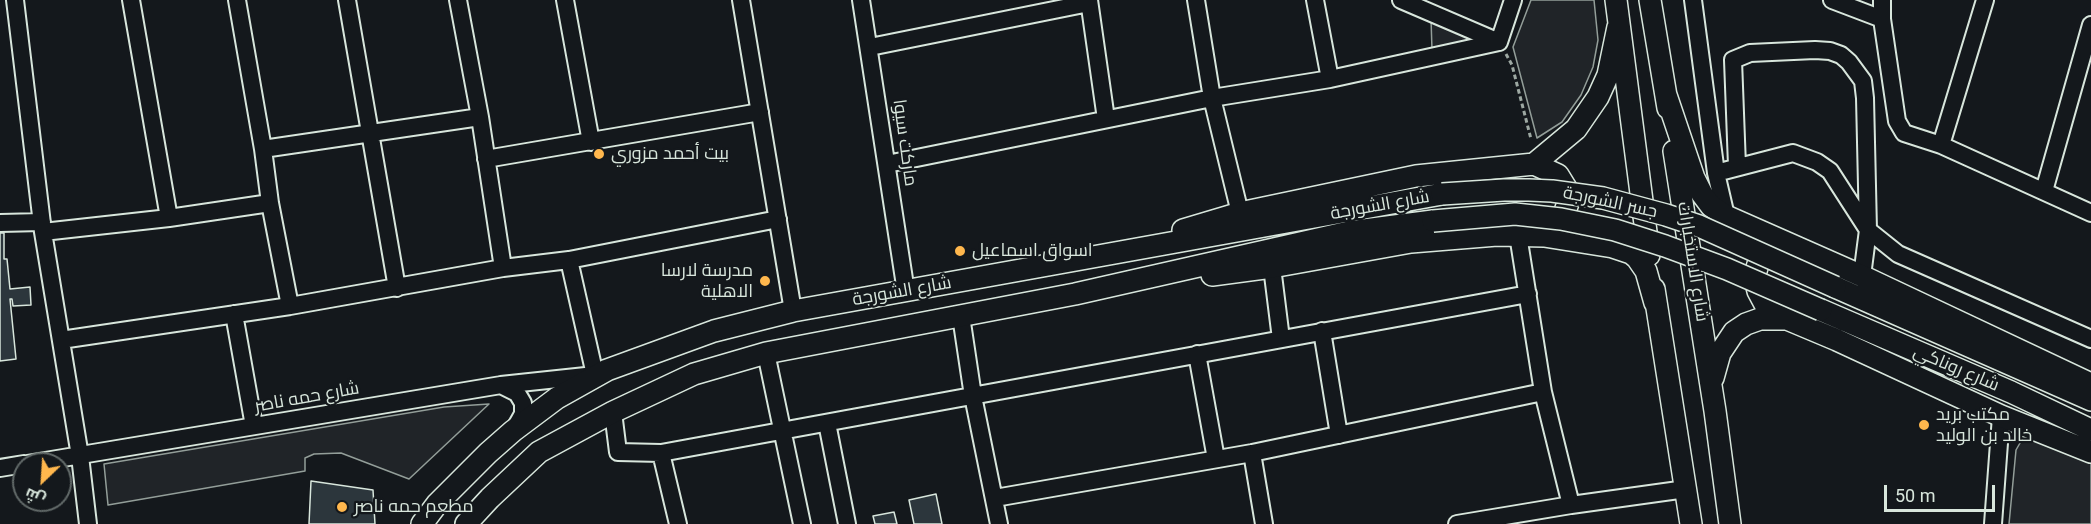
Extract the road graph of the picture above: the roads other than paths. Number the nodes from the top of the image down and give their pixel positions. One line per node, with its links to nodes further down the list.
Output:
1 (15, 0): 49 (street)
2 (131, 0): 46 (street)
3 (237, 0): 34 (street)
4 (347, 0): 31 (street)
5 (458, 0): 29 (street)
6 (565, 0): 32 (street)
7 (741, 0): 28 (street)
8 (861, 0): 24 (street, مارکت سیوا)
9 (1196, 0): 27 (street)
10 (1315, 0): 25 (street)
11 (1401, 0): 23 (street)
12 (1513, 0): 23 (street)
13 (1616, 0): 22 (main road)
14 (1650, 0): 26 (main road, شارع الاستخبارات)
15 (1693, 0): 39 (street)
16 (1832, 0): 20 (street)
17 (1882, 0): 20 (street)
18 (1985, 0): 33 (street)
19 (1089, 2): 24 (street); 30 (street)
20 (1882, 19): 33 (street)
21 (2091, 25): 40 (street)
22 (1618, 27): 37 (main road); 63 (main road)
23 (1500, 43): 25 (street)
24 (870, 47): 36 (street, مارکت سیوا)
25 (1330, 78): 27 (street)
26 (1665, 95): 45 (main road); 83 (main road, شارع الاستخبارات)
27 (1212, 98): 30 (street); 43 (street)
28 (760, 112): 32 (street); 47 (street)
29 (480, 117): 31 (street); 35 (street)
30 (1106, 119): 36 (street)
31 (369, 134): 34 (street); 59 (street)
32 (591, 142): 35 (street)
33 (1941, 145): 40 (street)
34 (263, 149): 42 (street)
35 (486, 159): 56 (street)
36 (887, 164): 60 (street, مارکت سیوا)
37 (1534, 164): 43 (main road); 51 (main road)
38 (1737, 166): 39 (street); 50 (street); 50 (street)
39 (1716, 173): 45 (street)
40 (2044, 191): 44 (street)
41 (1442, 194): 53 (main road, شارع الشورجة); 58 (main road, جسر الشورجة, bridge)
42 (270, 203): 46 (street); 64 (street)
43 (1240, 213): 53 (main road)
44 (2091, 213)
45 (1726, 216): 52 (main road)
46 (170, 218): 49 (street)
47 (778, 219): 54 (street); 66 (street)
48 (0, 223): 49 (street)
49 (43, 227): 74 (street)
50 (1868, 230): 57 (street); 73 (street)
51 (1518, 235): 55 (main road); 62 (street); 63 (main road)
52 (1778, 240): 57 (main road); 69 (main road)
53 (1087, 259): 60 (main road, شارع الشورجة)
54 (568, 260): 56 (street); 77 (street)
55 (1272, 267): 61 (main road); 72 (street)
56 (503, 268): 59 (street)
57 (1862, 276): 78 (main road)
58 (1835, 287): 82 (main road, شارع روناكي)
59 (398, 288): 64 (street)
60 (899, 293): 66 (main road, شارع الشورجة); 70 (main road)
61 (1075, 294): 65 (main road, جسر الشورجة, bridge); 68 (main road)
62 (1528, 294): 71 (street); 80 (street)
63 (1655, 303): 98 (main road)
64 (290, 306): 67 (street)
65 (1821, 310): 88 (main road, شارع روناكي)
66 (793, 311): 77 (main road, شارع الشورجة)
67 (234, 314): 74 (street); 87 (street)
68 (961, 316): 70 (main road); 81 (street)
69 (1787, 319): 83 (main road); 85 (main road)
70 (897, 328): 75 (main road)
71 (1322, 331): 72 (street); 91 (street)
72 (1281, 339): 76 (street)
73 (2091, 339)
74 (61, 340): 95 (street)
75 (766, 353): 84 (main road); 90 (street)
76 (1197, 354): 81 (street); 97 (street)
77 (595, 375): 79 (street, شارع حمه ناصر); 89 (main road, شارع الشورجة)
78 (2091, 384)
79 (501, 385): 87 (street, شارع حمه ناصر); 89 (street)
80 (1543, 392): 91 (street); 100 (street)
81 (973, 396): 86 (street); 99 (street)
82 (2091, 400)
83 (1715, 411): 111 (main road, شارع الاستخبارات)
84 (613, 412): 93 (street); 103 (main road)
85 (2001, 416): 92 (main road); 112 (street)
86 (827, 423): 90 (street); 106 (street)
87 (254, 426): 95 (street, شارع حمه ناصر)
88 (2091, 430)
89 (513, 431): 102 (main road, شارع الشورجة)
90 (781, 432): 93 (street); 105 (street)
91 (1339, 435): 94 (street)
92 (2091, 452)
93 (661, 453): 104 (street)
94 (1252, 453): 97 (street); 108 (street)
95 (80, 456): 96 (street, شارع حمه ناصر); 101 (street)
96 (72, 457)
97 (1216, 459): 99 (street)
98 (1686, 489): 100 (street); 110 (main road)
99 (995, 498): 107 (street)
100 (1571, 505): 109 (street)
101 (88, 524)
102 (422, 524)
103 (466, 524)
104 (678, 524)
105 (802, 524)
106 (847, 524)
107 (999, 524)
108 (1264, 524)
109 (1457, 524)
110 (1691, 524)
111 (1730, 524)
112 (1993, 524)

